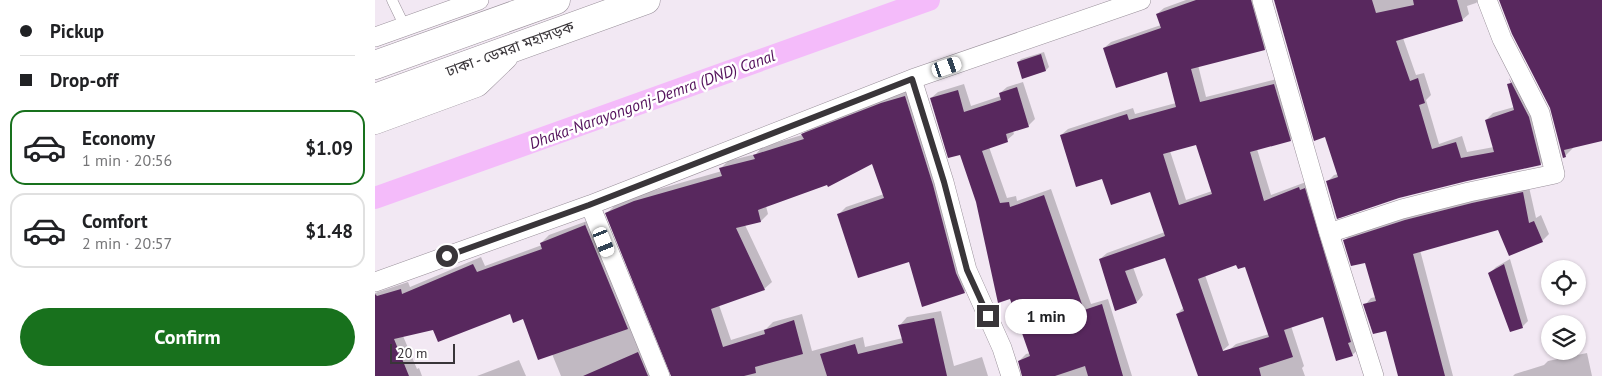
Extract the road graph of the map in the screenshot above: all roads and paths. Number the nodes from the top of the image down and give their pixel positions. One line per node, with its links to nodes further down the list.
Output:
1 (391, 0): 8 (lane)
2 (479, 0): 8 (street)
3 (556, 0): 11 (main road, ঢাকা - ডেমরা মহাসড়ক)
4 (645, 0): 10 (main road, ঢাকা - ডেমরা মহাসড়ক)
5 (1141, 0): 12 (street)
6 (1262, 0): 16 (street)
7 (1487, 0): 16 (street)
8 (405, 27): 9 (street)
9 (375, 38)
10 (513, 48): 13 (main road, ঢাকা - ডেমরা মহাসড়ক); 14 (main road)
11 (375, 65)
12 (912, 79): 15 (street); 19 (street)
13 (375, 98)
14 (375, 120)
15 (589, 205): 17 (street); 18 (street)
16 (1329, 233): 20 (street)
17 (375, 282)
18 (659, 376)
19 (1011, 376)
20 (1374, 376)

